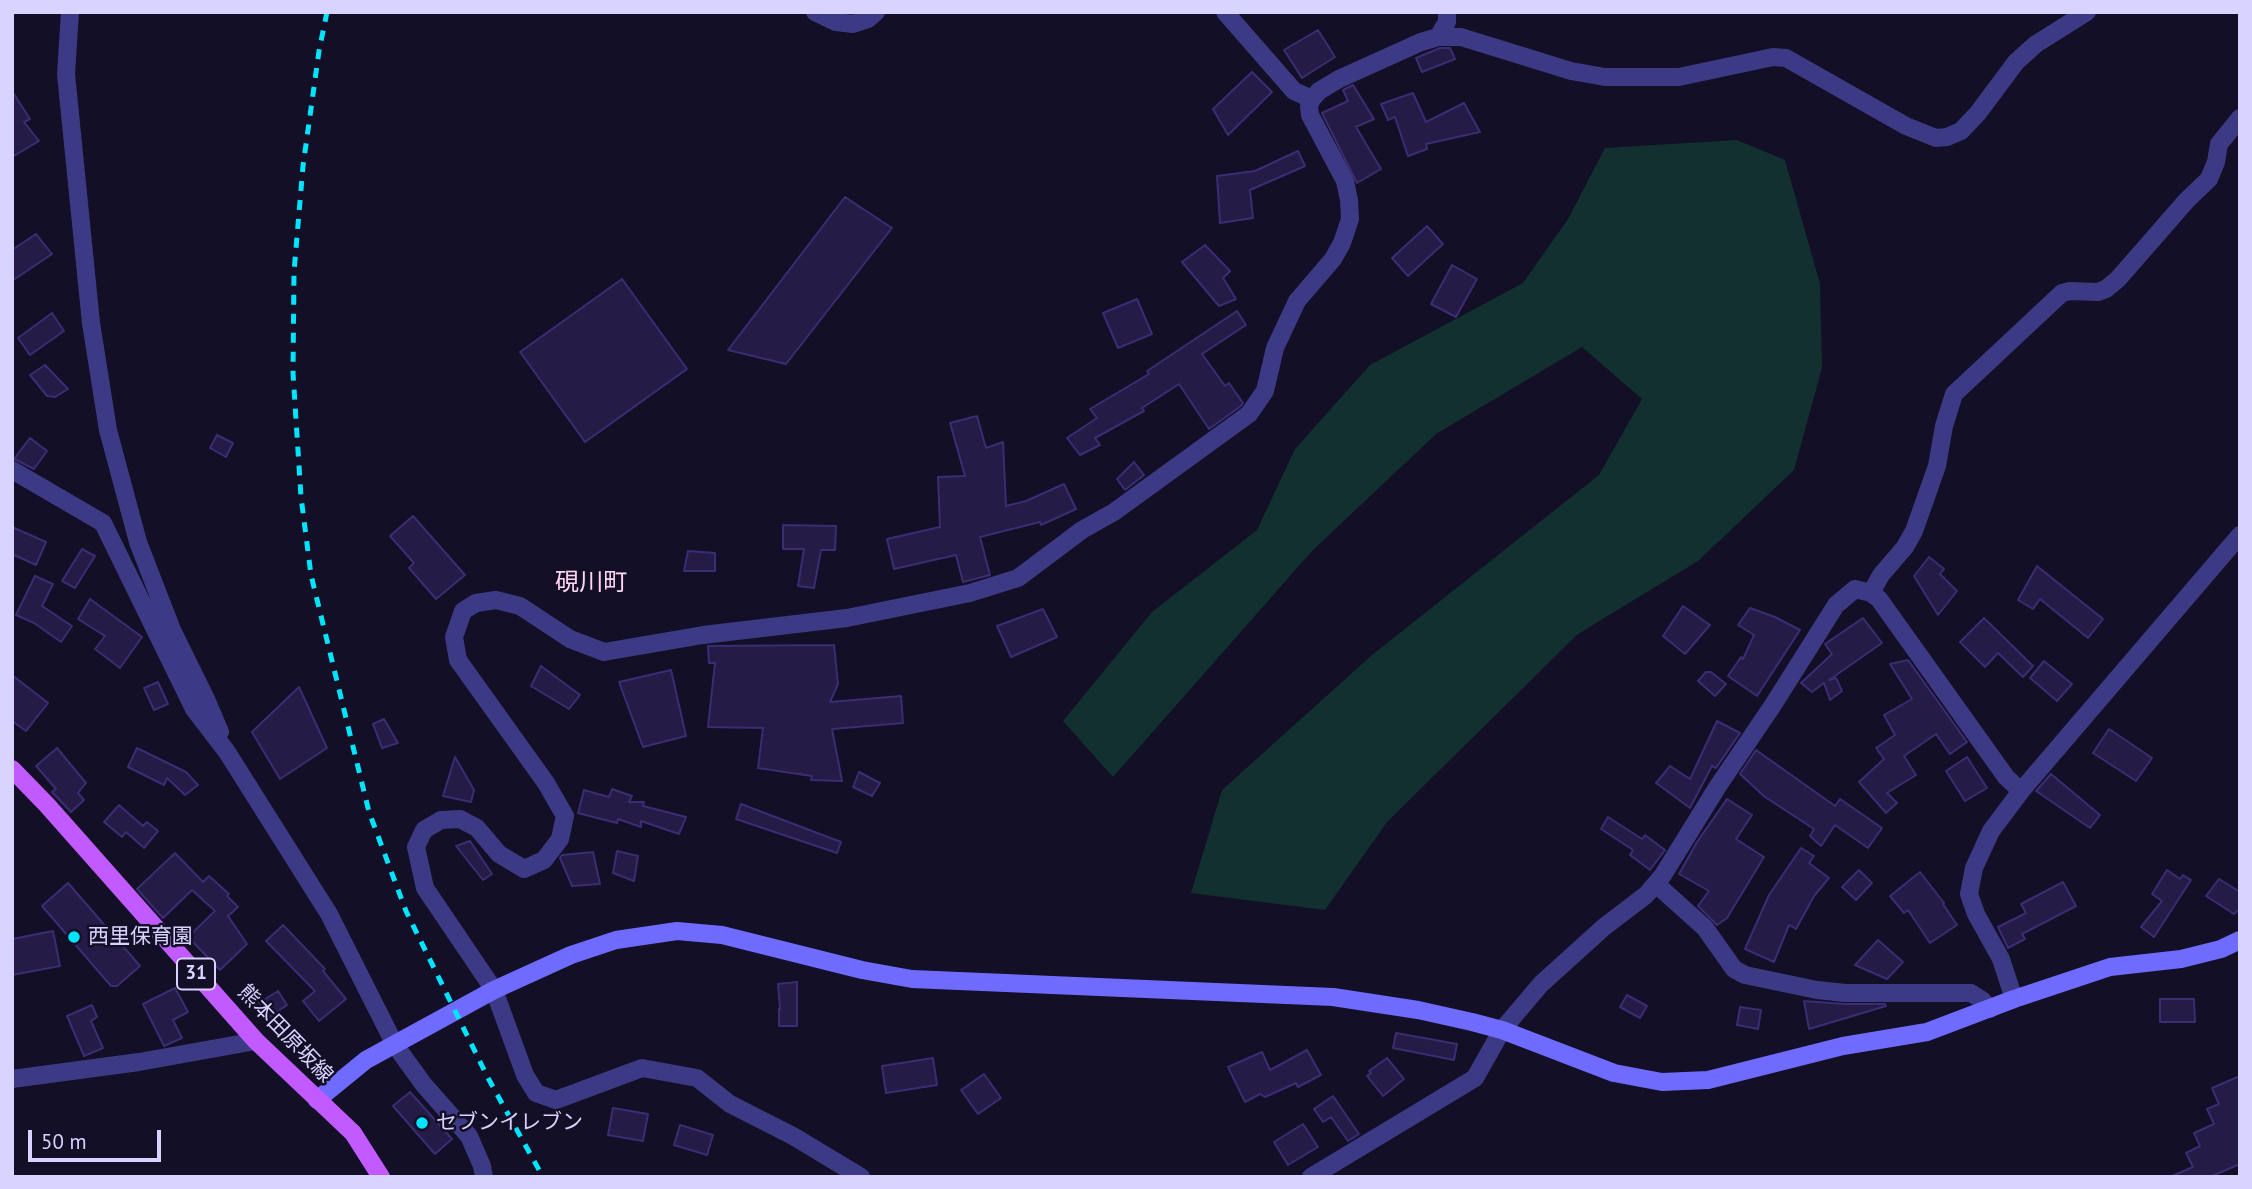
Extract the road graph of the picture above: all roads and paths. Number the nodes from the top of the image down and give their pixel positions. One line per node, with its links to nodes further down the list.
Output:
1 (71, 12): 13 (street)
2 (815, 12): 3 (street)
3 (876, 12)
4 (1225, 12): 8 (street)
5 (1447, 12): 7 (street)
6 (2087, 12): 7 (street)
7 (1438, 37): 8 (street)
8 (1312, 99): 18 (street)
9 (2240, 118): 12 (street)
10 (12, 470): 13 (street)
11 (2240, 535): 15 (street)
12 (1871, 593): 15 (street); 16 (street)
13 (227, 751): 23 (street)
14 (12, 769): 22 (main road, 熊本田原坂線 / 31)
15 (2021, 791): 19 (street)
16 (1656, 884): 20 (street); 21 (street)
17 (2240, 940): 19 (street)
18 (494, 990): 21 (street); 23 (street); 28 (street)
19 (2014, 999): 20 (street)
20 (1990, 1009): 21 (street)
21 (1502, 1030): 29 (street)
22 (256, 1041): 24 (street); 25 (main road, 熊本田原坂線 / 31)
23 (395, 1045): 25 (street); 27 (street)
24 (12, 1079)
25 (317, 1100): 26 (main road, 熊本田原坂線 / 31)
26 (382, 1177)
27 (484, 1177)
28 (861, 1177)
29 (1311, 1177)

